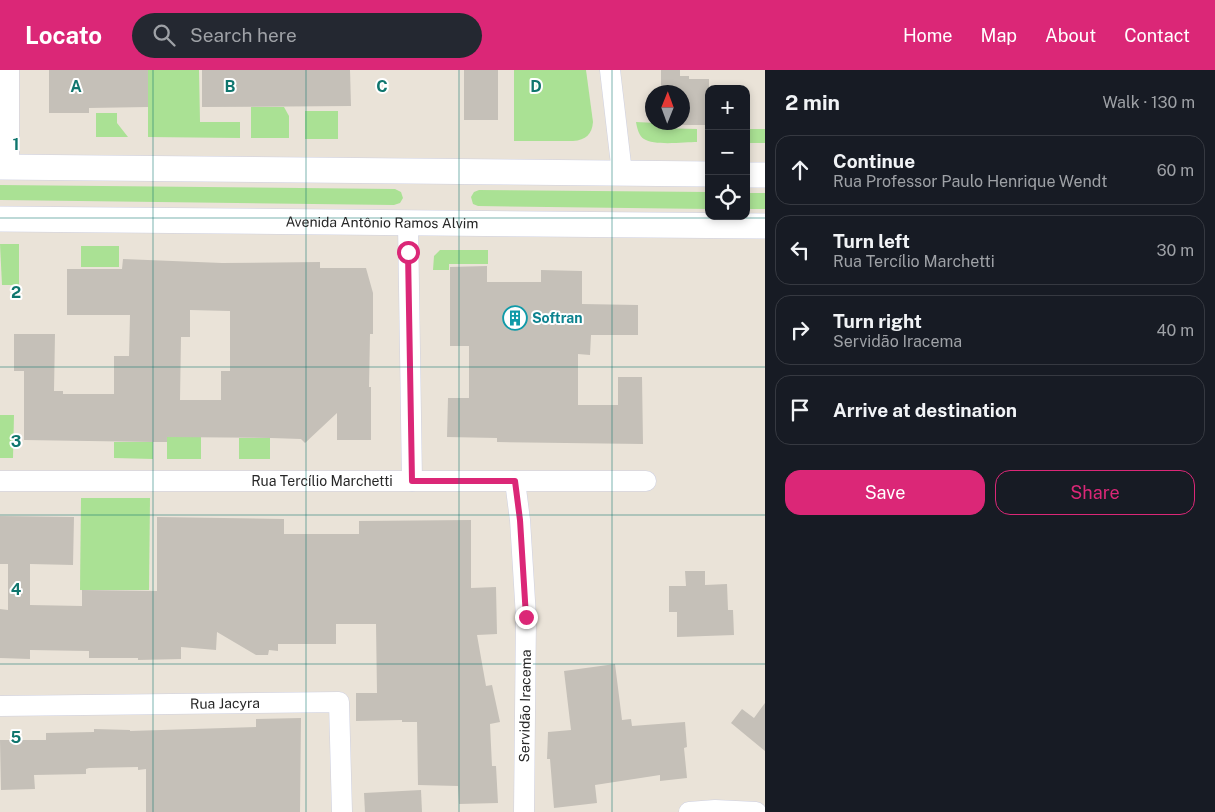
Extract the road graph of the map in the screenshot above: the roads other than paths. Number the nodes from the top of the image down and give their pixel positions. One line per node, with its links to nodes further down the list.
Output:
1 (9, 70): 3 (street)
2 (610, 70): 4 (street)
3 (4, 167): 4 (street)
4 (622, 173): 5 (street)
5 (705, 174)
6 (750, 175): 7 (street)
7 (765, 175)
8 (0, 219): 9 (street, Avenida Antônio Ramos Alvim)
9 (408, 223): 10 (street, Avenida Antônio Ramos Alvim); 12 (street)
10 (765, 226)
11 (0, 480): 12 (street, Rua Tercílio Marchetti)
12 (412, 481): 13 (street, Rua Tercílio Marchetti)
13 (515, 481): 14 (street, Rua Tercílio Marchetti); 17 (street, Servidão Iracema)
14 (646, 481)
15 (0, 706): 16 (street, Rua Jacyra)
16 (342, 812)
17 (524, 812)
18 (689, 812): 19 (street)
19 (756, 812)

